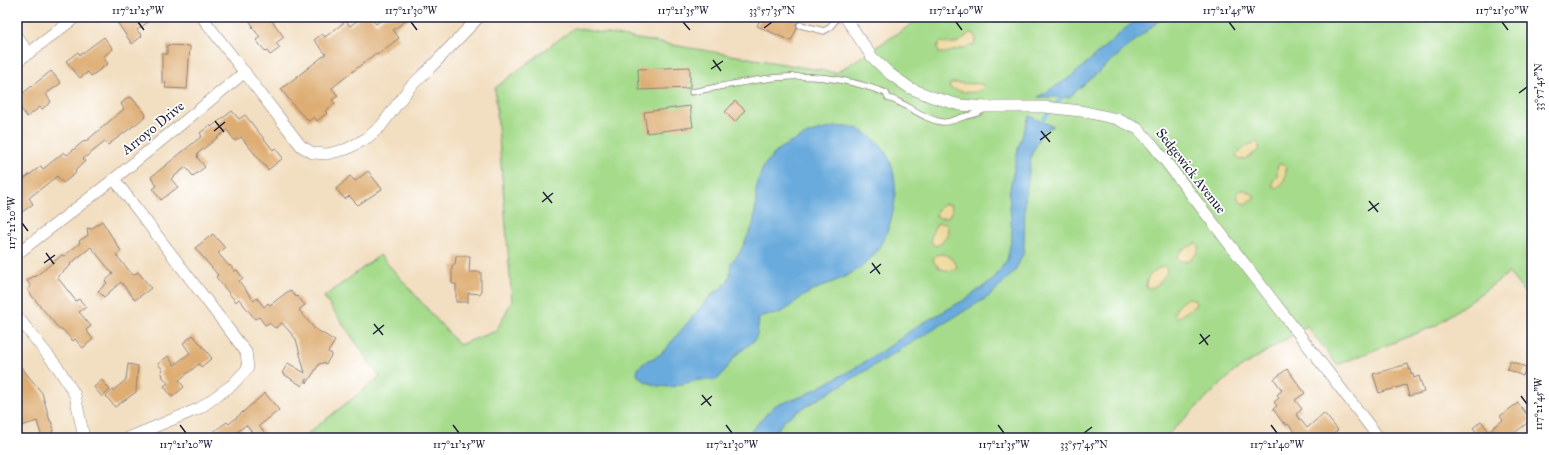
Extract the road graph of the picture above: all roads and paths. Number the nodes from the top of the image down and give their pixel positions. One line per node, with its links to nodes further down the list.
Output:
1 (76, 17): 8 (street)
2 (202, 17): 10 (street)
3 (479, 17): 10 (street)
4 (838, 17): 6 (lane)
5 (845, 17): 12 (street, Sedgewick Avenue)
6 (800, 25)
7 (17, 38): 8 (street)
8 (29, 53): 9 (street)
9 (17, 62)
10 (245, 72): 13 (street, Arroyo Drive)
11 (692, 92): 12 (lane)
12 (987, 107): 18 (street, Sedgewick Avenue)
13 (114, 179): 14 (street, Arroyo Drive); 17 (street)
14 (17, 254)
15 (17, 316): 16 (street)
16 (84, 438)
17 (128, 438)
18 (1379, 438)

